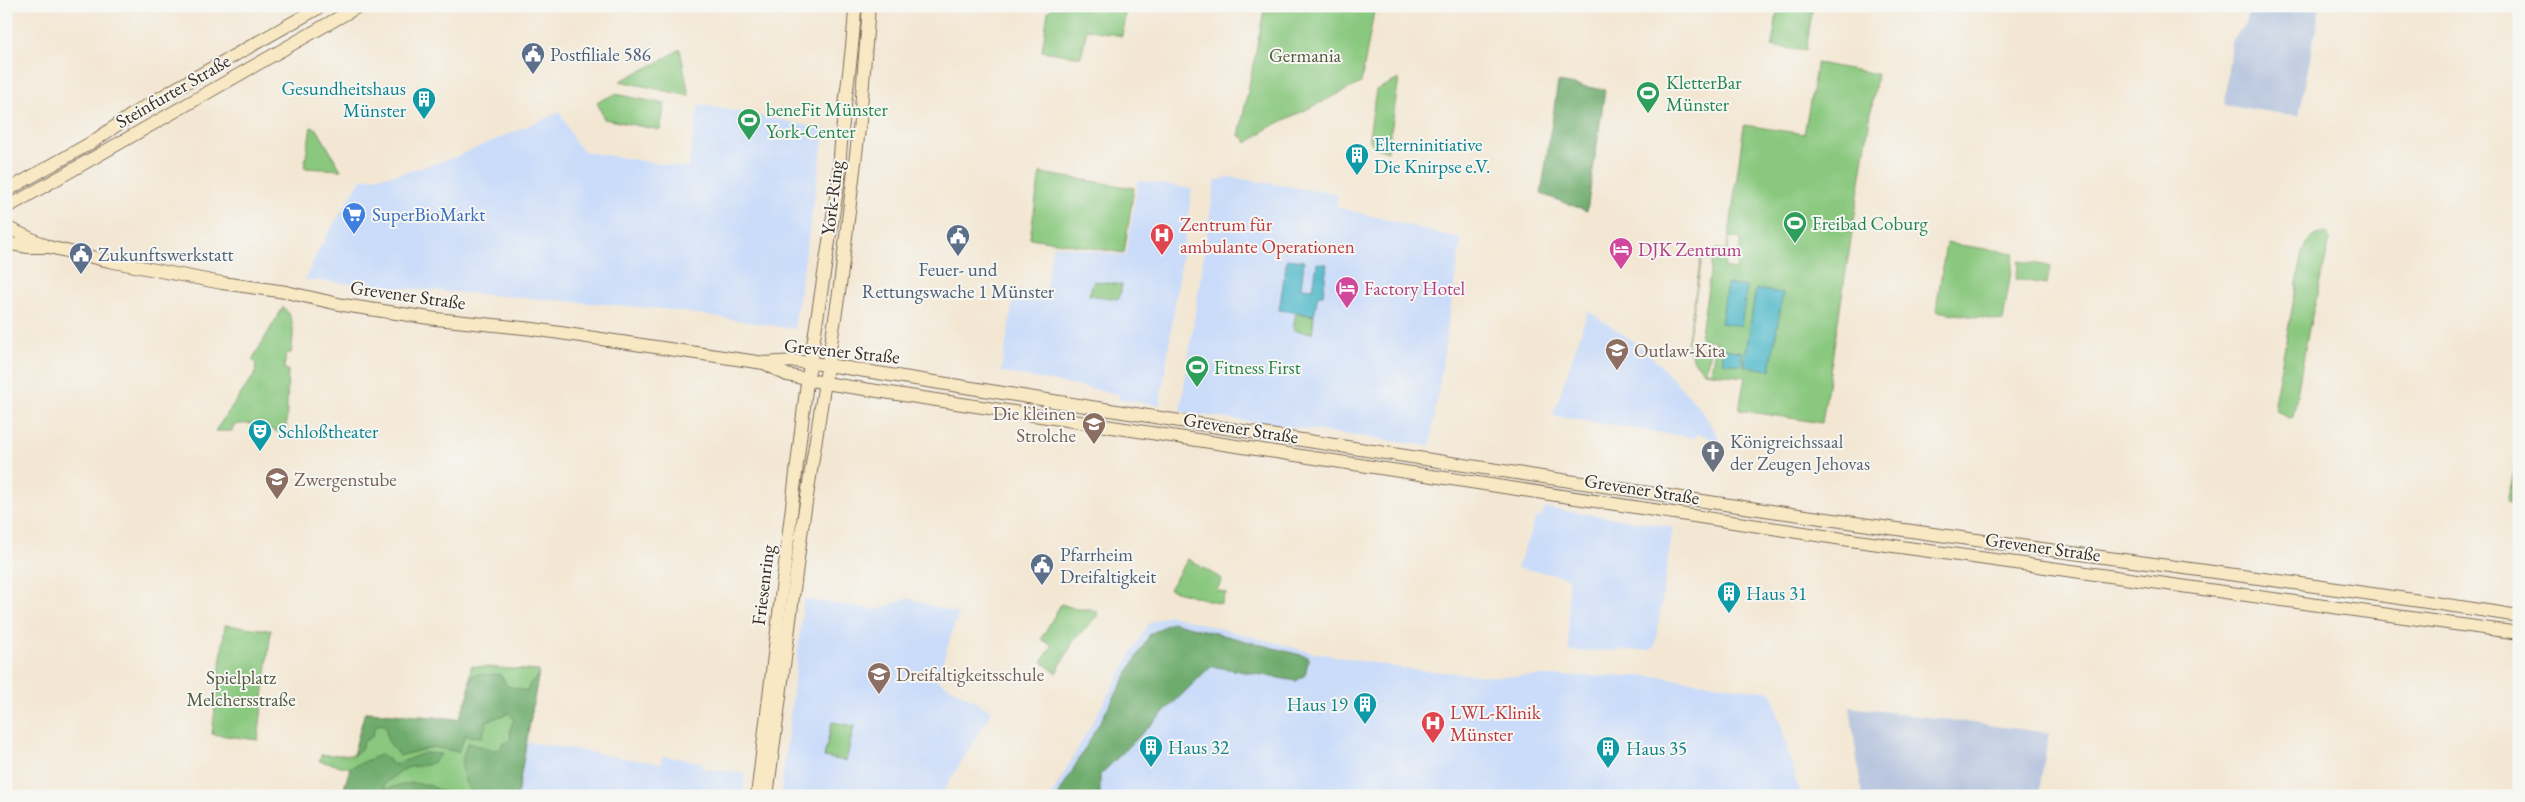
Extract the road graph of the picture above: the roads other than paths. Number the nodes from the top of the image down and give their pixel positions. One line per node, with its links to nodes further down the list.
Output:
1 (322, 6): 5 (main road, Steinfurter Straße)
2 (359, 6): 6 (main road, Steinfurter Straße)
3 (854, 6): 11 (main road, York-Ring)
4 (869, 6): 12 (main road, York-Ring)
5 (6, 191)
6 (6, 208)
7 (6, 227): 9 (main road, Grevener Straße)
8 (6, 243): 9 (main road, Grevener Straße)
9 (49, 247): 10 (main road, Grevener Straße)
10 (764, 363): 11 (main road, Grevener Straße); 13 (main road, Grevener Straße)
11 (810, 363): 12 (main road, Grevener Straße); 13 (main road, York-Ring)
12 (828, 365): 14 (main road, York-Ring); 15 (main road, Grevener Straße)
13 (808, 379): 14 (main road, Grevener Straße); 17 (main road, Friesenring)
14 (825, 383): 16 (main road, Grevener Straße); 18 (main road, Friesenring)
15 (2519, 616)
16 (2519, 632)
17 (757, 796)
18 (767, 796)

